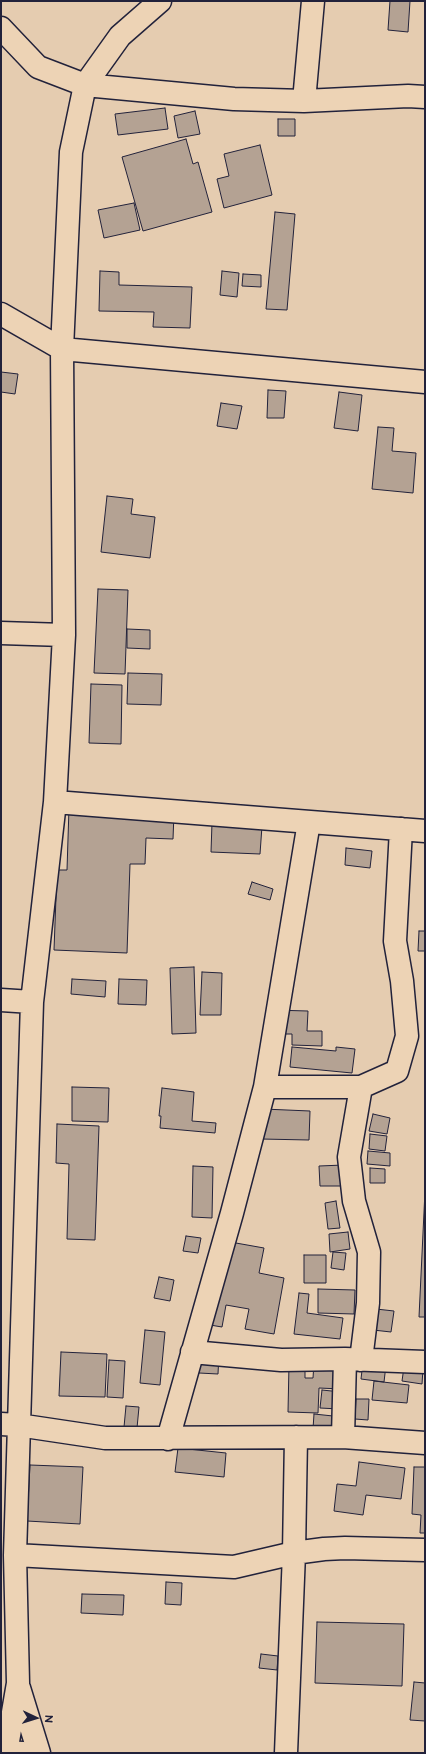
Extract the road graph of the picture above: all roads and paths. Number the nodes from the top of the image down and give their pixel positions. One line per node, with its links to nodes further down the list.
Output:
1 (160, 1): 4 (street)
2 (313, 1): 6 (street)
3 (1, 28): 4 (street)
4 (85, 85): 6 (street); 8 (street)
5 (425, 97): 6 (street)
6 (304, 101)
7 (1, 314): 8 (street)
8 (62, 349): 9 (street); 11 (street)
9 (425, 382)
10 (1, 633): 11 (street)
11 (64, 635): 12 (street)
12 (55, 802): 13 (street); 17 (street)
13 (309, 822): 14 (street); 18 (street)
14 (401, 829): 15 (street); 19 (street)
15 (425, 831)
16 (1, 1000): 17 (street)
17 (32, 1002): 23 (street)
18 (264, 1087): 19 (street); 20 (street)
19 (361, 1087): 21 (street)
20 (192, 1352): 21 (street); 26 (street)
21 (353, 1359): 22 (street); 24 (street)
22 (425, 1362)
23 (10, 1424): 26 (street); 30 (street)
24 (342, 1437): 25 (street); 27 (street)
25 (296, 1438): 26 (street); 29 (street)
26 (168, 1439)
27 (425, 1443)
28 (425, 1550): 29 (street)
29 (294, 1553): 30 (street); 36 (street)
30 (15, 1555): 31 (street)
31 (18, 1683): 33 (street); 35 (street)
32 (1, 1752): 33 (street)
33 (6, 1753): 34 (street)
34 (23, 1753)
35 (39, 1753)
36 (286, 1753)

